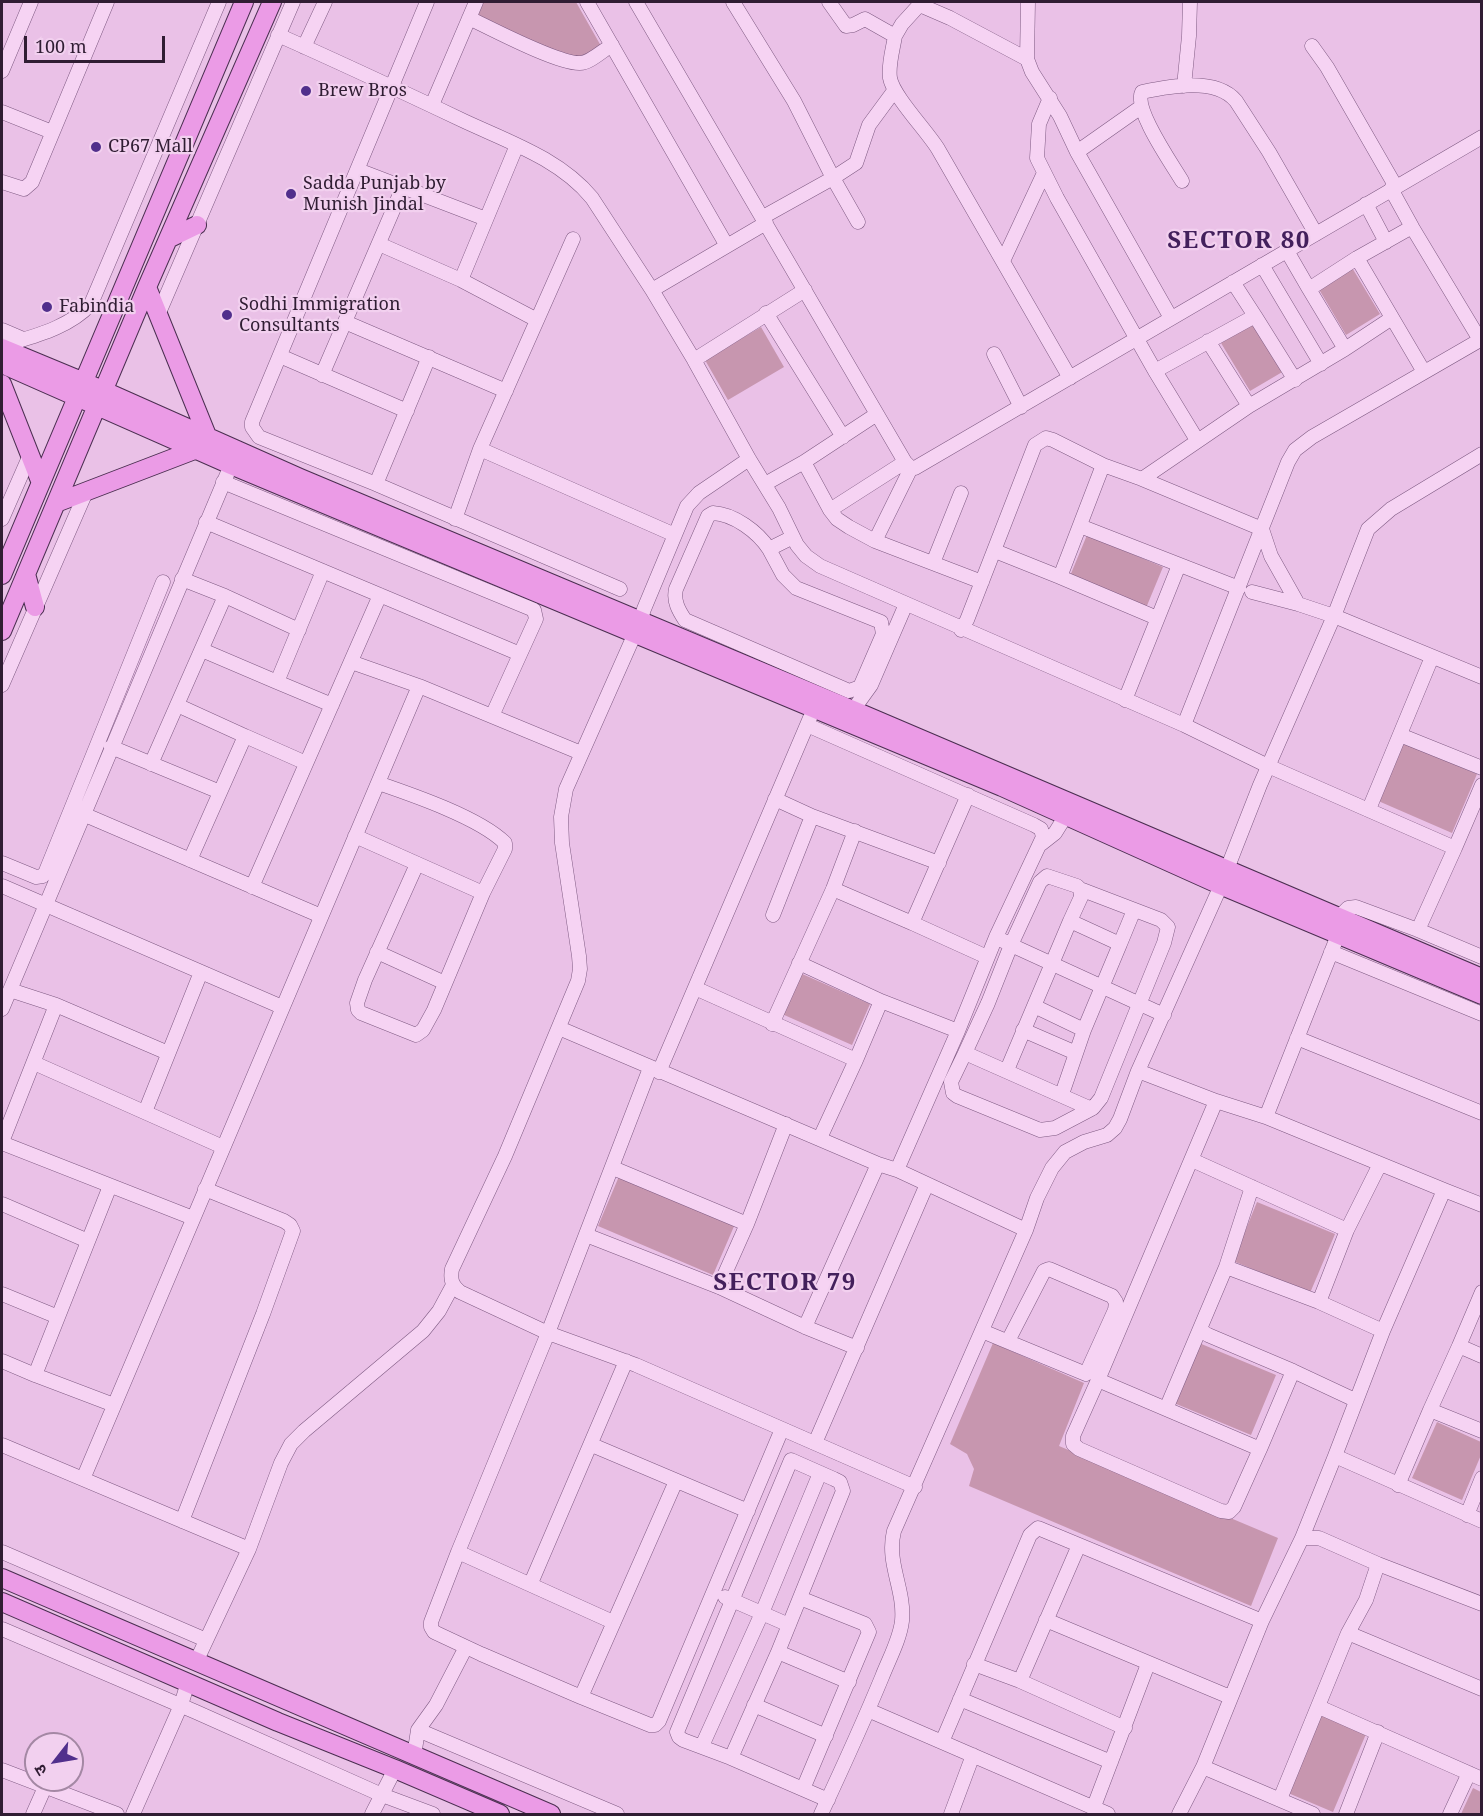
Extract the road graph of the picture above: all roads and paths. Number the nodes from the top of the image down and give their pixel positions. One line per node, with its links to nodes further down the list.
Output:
1 (31, 2): 24 (street)
2 (107, 2): 32 (street)
3 (219, 2): 73 (street)
4 (244, 2): 91 (main road)
5 (272, 2): 51 (main road)
6 (293, 2): 18 (street)
7 (325, 2): 22 (street)
8 (427, 2): 25 (street)
9 (476, 2): 17 (street)
10 (587, 2): 20 (street)
11 (636, 2): 45 (street)
12 (733, 2): 38 (street)
13 (829, 2): 19 (street)
14 (1190, 2): 26 (street)
15 (921, 3): 19 (street); 23 (street)
16 (1029, 3): 23 (street)
17 (469, 18): 20 (street); 29 (street)
18 (278, 35): 22 (street); 47 (street)
19 (895, 36): 27 (street)
20 (612, 45): 54 (street)
21 (1312, 46): 42 (street)
22 (304, 47): 25 (street)
23 (1027, 59): 28 (street)
24 (2, 71)
25 (392, 86): 29 (street); 36 (street)
26 (1184, 86): 30 (street); 49 (street)
27 (894, 91): 38 (street); 57 (street)
28 (1050, 98): 35 (street); 37 (street)
29 (432, 105): 34 (street)
30 (1141, 107): 35 (street); 39 (street)
31 (2, 112): 32 (street)
32 (52, 132): 40 (street)
33 (1482, 136): 42 (street)
34 (517, 145): 44 (street); 63 (street)
35 (1077, 152): 68 (street)
36 (358, 170): 41 (street); 80 (street)
37 (1044, 173): 57 (street); 74 (street)
38 (833, 178): 45 (street); 46 (street)
39 (1182, 181)
40 (2, 182)
41 (403, 187): 44 (street); 53 (street)
42 (1394, 188): 43 (street); 48 (street)
43 (1366, 204): 49 (street); 52 (street)
44 (486, 219): 59 (street)
45 (764, 220): 54 (street); 64 (street)
46 (858, 222)
47 (197, 225): 51 (main road); 66 (street)
48 (1412, 227): 52 (street); 75 (street)
49 (1316, 234): 55 (street)
50 (573, 238): 70 (street)
51 (168, 239): 61 (main road)
52 (1386, 242): 56 (street)
53 (378, 244): 59 (street); 71 (street)
54 (727, 246): 63 (street)
55 (1287, 251): 58 (street); 62 (street)
56 (1357, 258): 62 (street); 69 (street)
57 (1003, 261): 88 (street)
58 (1262, 265): 60 (street); 84 (street)
59 (461, 280): 70 (street)
60 (1233, 282): 67 (street); 68 (street)
61 (147, 287): 66 (main road); 93 (main road)
62 (1309, 289): 78 (street)
63 (652, 290): 82 (street)
64 (805, 290): 65 (street); 97 (street)
65 (766, 313): 82 (street); 98 (street)
66 (158, 315): 100 (main road)
67 (1254, 316): 76 (street); 89 (street)
68 (1171, 318): 74 (street)
69 (1392, 318): 78 (street); 86 (street)
70 (537, 320): 92 (street)
71 (345, 322): 81 (street); 87 (street)
72 (2, 330): 73 (street)
73 (23, 339): 77 (street)
74 (1136, 339): 85 (street); 88 (street)
75 (1481, 340): 86 (street)
76 (1208, 341): 85 (street); 95 (street)
77 (2, 347): 91 (main road)
78 (1345, 349): 84 (street)
79 (994, 354): 94 (street)
80 (280, 356): 87 (street); 104 (street)
81 (429, 357): 92 (street); 96 (street)
82 (694, 360): 105 (street)
83 (2, 364): 91 (main road)
84 (1321, 364): 89 (street)
85 (1155, 371): 99 (street)
86 (1424, 372): 126 (street)
87 (322, 375): 96 (street)
88 (1070, 378): 94 (street)
89 (1295, 380): 95 (street)
90 (2, 384): 103 (main road)
91 (81, 390): 93 (main road); 113 (main road)
92 (506, 391): 101 (street)
93 (101, 399): 100 (main road); 120 (main road)
94 (1021, 406): 108 (street)
95 (1249, 406): 99 (street)
96 (406, 411): 115 (street)
97 (877, 414): 98 (street); 108 (street)
98 (843, 437): 106 (street)
99 (1197, 440): 111 (street)
100 (203, 443): 107 (main road); 110 (main road); 117 (main road)
101 (480, 449): 123 (street); 127 (street)
102 (1482, 454): 152 (street)
103 (30, 455): 113 (main road); 122 (street)
104 (309, 455): 110 (street); 115 (street)
105 (749, 459): 116 (street); 127 (street)
106 (804, 462): 116 (street); 121 (street)
107 (231, 465): 112 (street); 114 (main road)
108 (908, 465): 121 (street); 129 (street)
109 (1103, 465): 111 (street); 125 (street); 131 (street)
110 (300, 478): 143 (main road)
111 (1142, 479): 126 (street)
112 (223, 482): 119 (street); 124 (street)
113 (41, 483): 136 (main road)
114 (276, 484): 119 (main road); 141 (main road)
115 (376, 484): 123 (street)
116 (765, 484): 128 (street)
117 (86, 492): 120 (main road); 150 (street)
118 (961, 493): 132 (street)
119 (268, 501): 141 (street)
120 (56, 503): 137 (main road)
121 (830, 510): 129 (street)
122 (2, 519)
123 (455, 519): 134 (street)
124 (206, 522): 135 (street); 139 (street)
125 (1080, 526): 133 (street); 138 (street)
126 (1262, 529): 145 (street); 149 (street)
127 (675, 535): 155 (street)
128 (793, 537): 130 (street); 148 (street)
129 (875, 541): 132 (street)
130 (769, 549): 130 (street)
131 (995, 551): 138 (street); 142 (street)
132 (933, 563): 142 (street)
133 (1179, 565): 145 (street); 154 (street)
134 (567, 566): 143 (street); 144 (street)
135 (323, 571): 146 (street); 156 (street)
136 (2, 573)
137 (26, 574): 150 (main road); 158 (main road)
138 (1060, 577): 154 (street)
139 (182, 579): 147 (street); 153 (street)
140 (163, 582): 151 (street)
141 (490, 582): 155 (main road); 160 (street)
142 (982, 582): 157 (street)
143 (558, 588): 155 (main road)
144 (620, 589)
145 (1246, 590): 149 (street); 173 (street)
146 (380, 595): 160 (street); 162 (street)
147 (225, 596): 156 (street); 159 (street)
148 (906, 604): 157 (street); 170 (street)
149 (1298, 604): 152 (street)
150 (36, 606): 165 (street)
151 (150, 612): 153 (street); 196 (street)
152 (1334, 616): 161 (street); 180 (street)
153 (166, 617): 176 (street)
154 (1157, 618): 167 (street)
155 (638, 628): 170 (main road); 172 (main road); 177 (street)
156 (299, 630): 164 (street)
157 (961, 630): 167 (street)
158 (2, 632)
159 (201, 650): 164 (street); 168 (street)
160 (520, 654): 171 (street)
161 (1432, 657): 163 (street); 175 (street)
162 (351, 662): 166 (street); 169 (street)
163 (1482, 677)
164 (277, 682): 169 (street)
165 (2, 685)
166 (419, 686): 171 (street); 182 (street)
167 (1125, 700): 173 (street)
168 (177, 705): 174 (street); 179 (street)
169 (332, 705): 178 (street)
170 (853, 710): 199 (main road)
171 (492, 716): 177 (street)
172 (810, 718): 185 (street); 186 (street); 190 (main road)
173 (1184, 725): 180 (street)
174 (245, 735): 178 (street); 184 (street)
175 (1400, 735): 181 (street); 187 (street)
176 (111, 747): 179 (street); 188 (street)
177 (581, 753): 237 (street)
178 (306, 763): 201 (street)
179 (151, 764): 184 (street)
180 (1269, 766): 187 (street); 199 (street)
181 (1482, 768)
182 (378, 783): 192 (street); 204 (street)
183 (1482, 785): 194 (street)
184 (220, 792): 195 (street)
185 (968, 795): 193 (street); 197 (street)
186 (775, 799): 189 (street); 224 (street)
187 (1369, 809): 194 (street)
188 (83, 814): 195 (street); 205 (street)
189 (812, 816): 191 (street); 207 (street)
190 (1065, 817): 193 (street); 199 (main road)
191 (855, 831): 197 (street); 203 (street)
192 (355, 836): 198 (street); 208 (street)
193 (1041, 844): 213 (street)
194 (1455, 848): 211 (street)
195 (190, 860): 201 (street)
196 (2, 863)
197 (939, 863): 210 (street)
198 (417, 864): 204 (street); 216 (street)
199 (1223, 878): 212 (main road); 235 (street)
200 (2, 886): 205 (street)
201 (252, 886): 208 (street)
202 (1080, 889): 206 (street); 209 (street); 215 (street)
203 (833, 890): 210 (street); 219 (street)
204 (483, 893): 223 (street)
205 (45, 904): 221 (street); 226 (street)
206 (1134, 910): 214 (street); 230 (street)
207 (773, 915)
208 (321, 916): 232 (street)
209 (1070, 921): 214 (street); 220 (street)
210 (912, 923): 217 (street)
211 (1418, 930): 212 (street); 218 (street)
212 (1336, 935): 222 (main road); 227 (main road); 234 (street); 241 (street)
213 (996, 937): 215 (street); 217 (street)
214 (1119, 944): 225 (street)
215 (1011, 945): 220 (street); 243 (street)
216 (377, 952): 223 (street); 223 (street)
217 (987, 957): 240 (street)
218 (1482, 957)
219 (799, 963): 228 (street); 236 (street)
220 (1051, 964): 225 (street); 231 (street)
221 (201, 972): 232 (street); 242 (street)
222 (1482, 978)
223 (446, 983)
224 (695, 988): 236 (street); 247 (street)
225 (1103, 988): 230 (street); 239 (street)
226 (10, 990): 229 (street); 233 (street)
227 (1482, 995)
228 (881, 1001): 240 (street); 245 (street)
229 (56, 1005): 242 (street); 246 (street)
230 (1140, 1005): 235 (street); 252 (street)
231 (1034, 1006): 238 (street); 239 (street)
232 (282, 1007): 259 (street)
233 (2, 1009)
234 (1482, 1014)
235 (1164, 1015): 249 (street)
236 (772, 1024): 245 (street)
237 (559, 1029): 247 (street); 279 (street)
238 (1023, 1030): 244 (street); 248 (street)
239 (1084, 1030): 244 (street)
240 (958, 1031): 264 (street)
241 (1297, 1038): 254 (street); 255 (street)
242 (168, 1053): 253 (street)
243 (964, 1053): 248 (street); 252 (street)
244 (1076, 1053): 250 (street)
245 (856, 1060): 257 (street)
246 (34, 1063): 253 (street); 258 (street)
247 (654, 1070): 256 (street); 263 (street)
248 (1007, 1070): 250 (street)
249 (1138, 1071): 251 (street); 274 (street)
250 (1062, 1094): 252 (street)
251 (1216, 1101): 255 (street); 260 (street)
252 (1093, 1108)
253 (145, 1112): 259 (street)
254 (1482, 1113)
255 (1266, 1117): 262 (street)
256 (786, 1124): 257 (street); 273 (street)
257 (820, 1138): 261 (street)
258 (2, 1142): 266 (street)
259 (223, 1147): 268 (street)
260 (1192, 1160): 267 (street); 298 (street)
261 (878, 1164): 264 (street); 285 (street)
262 (1380, 1164): 269 (street); 275 (street)
263 (613, 1168): 273 (street); 276 (street)
264 (897, 1170): 265 (street)
265 (927, 1184): 274 (street); 292 (street)
266 (110, 1186): 272 (street); 277 (street)
267 (1252, 1187): 275 (street); 278 (street)
268 (205, 1189): 272 (street); 318 (street)
269 (1444, 1190): 271 (street); 288 (street)
270 (2, 1204): 277 (street)
271 (1482, 1205)
272 (192, 1218): 300 (street)
273 (747, 1224): 280 (street)
274 (1026, 1230): 287 (street)
275 (1347, 1230): 283 (street)
276 (586, 1235): 280 (street); 289 (street)
277 (88, 1241): 284 (street)
278 (1226, 1267): 283 (street); 286 (street)
279 (453, 1285): 289 (street); 322 (street)
280 (719, 1287): 285 (street)
281 (1482, 1292): 291 (street)
282 (2, 1294): 284 (street)
283 (1319, 1302): 288 (street)
284 (58, 1317): 297 (street)
285 (805, 1327): 292 (street)
286 (1200, 1330): 296 (street); 301 (street)
287 (982, 1331): 290 (street); 315 (street)
288 (1383, 1332): 299 (street)
289 (548, 1333): 295 (street); 324 (street)
290 (1008, 1341): 290 (street)
291 (1459, 1346): 293 (street); 302 (street)
292 (857, 1348): 305 (street)
293 (1482, 1356)
294 (2, 1361): 297 (street)
295 (626, 1362): 303 (street); 307 (street)
296 (1293, 1371): 299 (street); 308 (street)
297 (35, 1375): 300 (street)
298 (1098, 1380): 301 (street); 308 (street)
299 (1355, 1400): 309 (street)
300 (114, 1405): 312 (street)
301 (1166, 1409): 308 (street)
302 (1430, 1410): 304 (street); 314 (street)
303 (782, 1429): 305 (street); 316 (street)
304 (1482, 1431)
305 (815, 1443): 315 (street)
306 (2, 1445): 312 (street)
307 (592, 1445): 313 (street); 327 (street)
308 (1260, 1449)
309 (1335, 1456): 314 (street); 320 (street)
310 (820, 1473): 329 (street); 331 (street); 334 (street)
311 (1482, 1478): 317 (street)
312 (83, 1479): 318 (street)
313 (676, 1481): 316 (street); 338 (street)
314 (1398, 1485): 317 (street)
315 (915, 1487): 359 (street)
316 (748, 1511): 328 (street)
317 (1467, 1515): 319 (street)
318 (182, 1521): 322 (street)
319 (1482, 1521)
320 (1302, 1538): 325 (street); 337 (street)
321 (1079, 1545): 336 (street); 337 (street); 347 (street)
322 (249, 1550): 342 (street)
323 (2, 1552): 342 (street)
324 (458, 1552): 327 (street); 344 (street)
325 (1378, 1564): 333 (street); 341 (street)
326 (2, 1578): 330 (main road)
327 (531, 1583): 338 (street)
328 (713, 1592): 331 (street); 353 (street)
329 (800, 1598): 339 (street); 351 (street)
330 (51, 1600): 335 (main road); 346 (main road)
331 (731, 1600): 334 (street); 365 (street)
332 (2, 1602): 335 (main road)
333 (1482, 1604)
334 (762, 1613): 339 (street); 365 (street)
335 (44, 1620): 343 (street); 350 (main road)
336 (1046, 1620): 348 (street); 349 (street)
337 (1262, 1621): 354 (street)
338 (613, 1622): 353 (street)
339 (789, 1625): 345 (street)
340 (2, 1629): 343 (street)
341 (1348, 1633): 352 (street); 358 (street)
342 (207, 1640): 346 (street)
343 (33, 1643): 356 (street)
344 (466, 1647): 353 (street); 361 (street)
345 (778, 1652): 351 (street); 357 (street)
346 (196, 1662): 350 (main road); 367 (main road)
347 (974, 1664): 349 (street); 355 (street)
348 (1148, 1664): 354 (street); 360 (street)
349 (1020, 1681): 360 (street)
350 (188, 1682): 356 (street); 371 (main road)
351 (849, 1682): 363 (street)
352 (1482, 1689)
353 (581, 1696)
354 (1230, 1697): 370 (street)
355 (960, 1699): 364 (street); 369 (street)
356 (181, 1705): 378 (street); 384 (street)
357 (754, 1705): 363 (street); 368 (street)
358 (1319, 1707): 362 (street); 379 (street)
359 (868, 1710): 364 (street); 380 (street)
360 (1125, 1728): 369 (street)
361 (418, 1730): 367 (street); 389 (street)
362 (1378, 1732): 373 (street); 395 (street)
363 (826, 1736): 375 (street)
364 (942, 1742): 366 (street)
365 (702, 1746): 368 (street)
366 (973, 1755): 381 (street); 391 (street)
367 (414, 1756): 388 (main road)
368 (731, 1758): 375 (street)
369 (1111, 1762): 381 (street)
370 (1203, 1767): 379 (street); 393 (street)
371 (395, 1769): 378 (street); 387 (main road)
372 (2, 1770): 374 (street)
373 (1475, 1776): 396 (street)
374 (24, 1779)
375 (803, 1789): 380 (street)
376 (43, 1792): 382 (street)
377 (58, 1792): 383 (street)
378 (382, 1795): 385 (street); 386 (street)
379 (1280, 1799): 394 (street)
380 (828, 1800): 390 (street)
381 (1094, 1809): 392 (street)
382 (33, 1815)
383 (117, 1815)
384 (133, 1815)
385 (372, 1815)
386 (433, 1815)
387 (500, 1815)
388 (551, 1815)
389 (617, 1815)
390 (821, 1815)
391 (951, 1815)
392 (1108, 1815)
393 (1179, 1815)
394 (1313, 1815)
395 (1346, 1815)
396 (1450, 1815)

